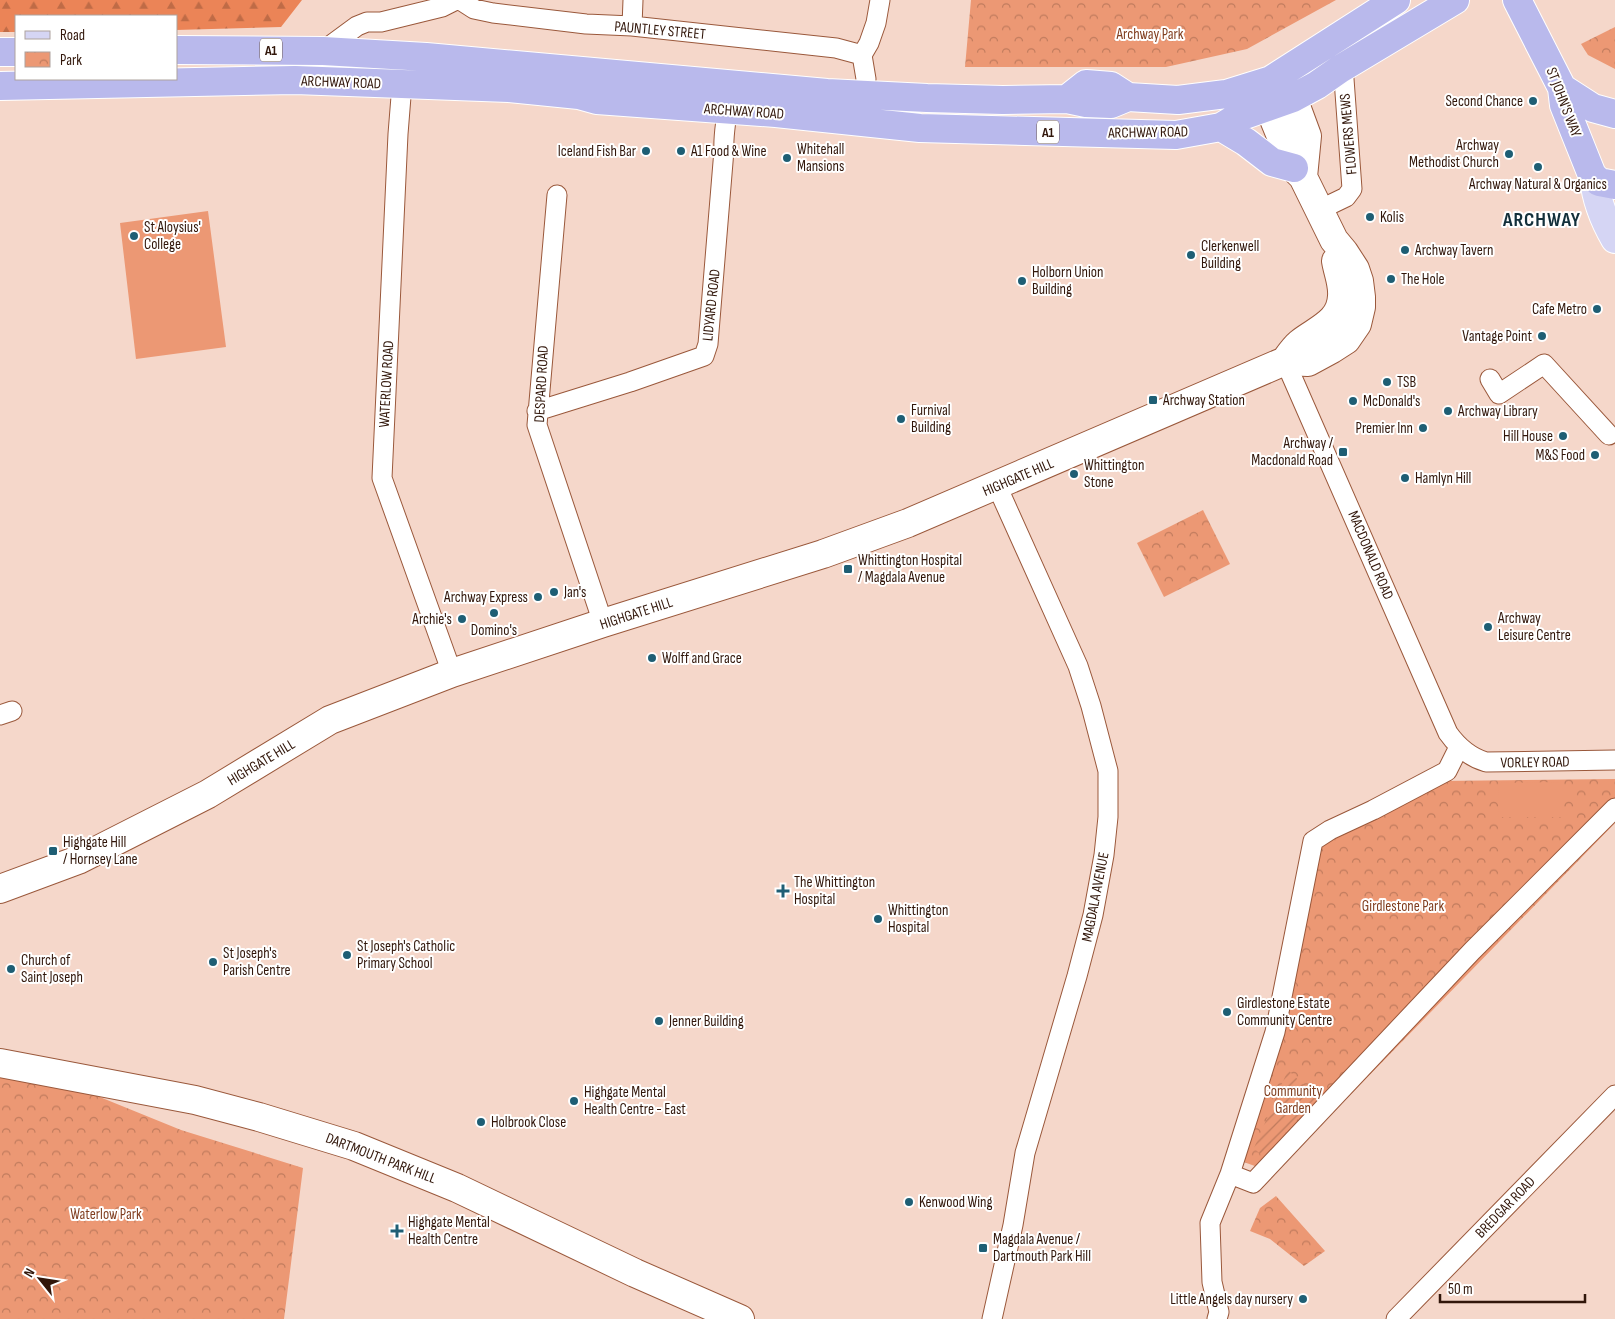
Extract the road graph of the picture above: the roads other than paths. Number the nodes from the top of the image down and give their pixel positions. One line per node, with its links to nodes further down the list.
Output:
1 (458, 0): 7 (street, PAUNTLEY STREET); 9 (street, PAUNTLEY STREET)
2 (633, 0): 7 (street)
3 (880, 0): 12 (street)
4 (1396, 0): 15 (highway, ARCHWAY ROAD / A1)
5 (1455, 0): 13 (highway, ARCHWAY ROAD / A1)
6 (1512, 3): 18 (highway, ST JOHN'S WAY)
7 (632, 26): 12 (street, PAUNTLEY STREET)
8 (178, 50): 9 (highway, ARCHWAY ROAD / A1)
9 (323, 51): 14 (highway, ARCHWAY ROAD / A1)
10 (0, 52): 11 (highway)
11 (15, 52)
12 (862, 55): 19 (street)
13 (1340, 69): 20 (highway, ARCHWAY ROAD / A1); 27 (street, FLOWERS MEWS)
14 (544, 80): 16 (highway, ARCHWAY ROAD / A1); 19 (highway, ARCHWAY ROAD / A1); 21 (highway, ARCHWAY ROAD / A1)
15 (1271, 80): 19 (highway, ARCHWAY ROAD / A1); 20 (main road)
16 (402, 84): 17 (highway, ARCHWAY ROAD / A1); 36 (street, WATERLOW ROAD)
17 (0, 86)
18 (1562, 88): 22 (highway); 25 (highway, ST JOHN'S WAY)
19 (864, 94)
20 (1281, 102): 23 (highway, ARCHWAY ROAD / A1); 24 (main road)
21 (726, 110): 23 (highway, ARCHWAY ROAD / A1); 32 (street, LIDYARD ROAD)
22 (1615, 114)
23 (1221, 127): 24 (highway)
24 (1298, 173): 27 (main road)
25 (1604, 182): 28 (main road)
26 (557, 195): 32 (street, DESPARD ROAD)
27 (1319, 210): 29 (main road)
28 (1615, 239)
29 (1334, 240): 30 (main road, HIGHGATE HILL); 30 (main road, HIGHGATE HILL)
30 (1285, 361): 34 (main road, HIGHGATE HILL); 37 (street, MACDONALD ROAD)
31 (1490, 379): 33 (street)
32 (538, 411): 35 (street, DESPARD ROAD)
33 (1609, 435)
34 (997, 486): 35 (main road, HIGHGATE HILL); 45 (street, MAGDALA AVENUE)
35 (603, 623): 36 (main road, HIGHGATE HILL)
36 (452, 672): 40 (main road, HIGHGATE HILL)
37 (1459, 747): 38 (street, VORLEY ROAD); 43 (street)
38 (1615, 760)
39 (1615, 808): 43 (street)
40 (0, 889)
41 (0, 1063): 44 (main road, DARTMOUTH PARK HILL)
42 (1615, 1096): 47 (street, BREDGAR ROAD)
43 (1230, 1174): 46 (street)
44 (730, 1317)
45 (992, 1319)
46 (1218, 1319)
47 (1396, 1319)

